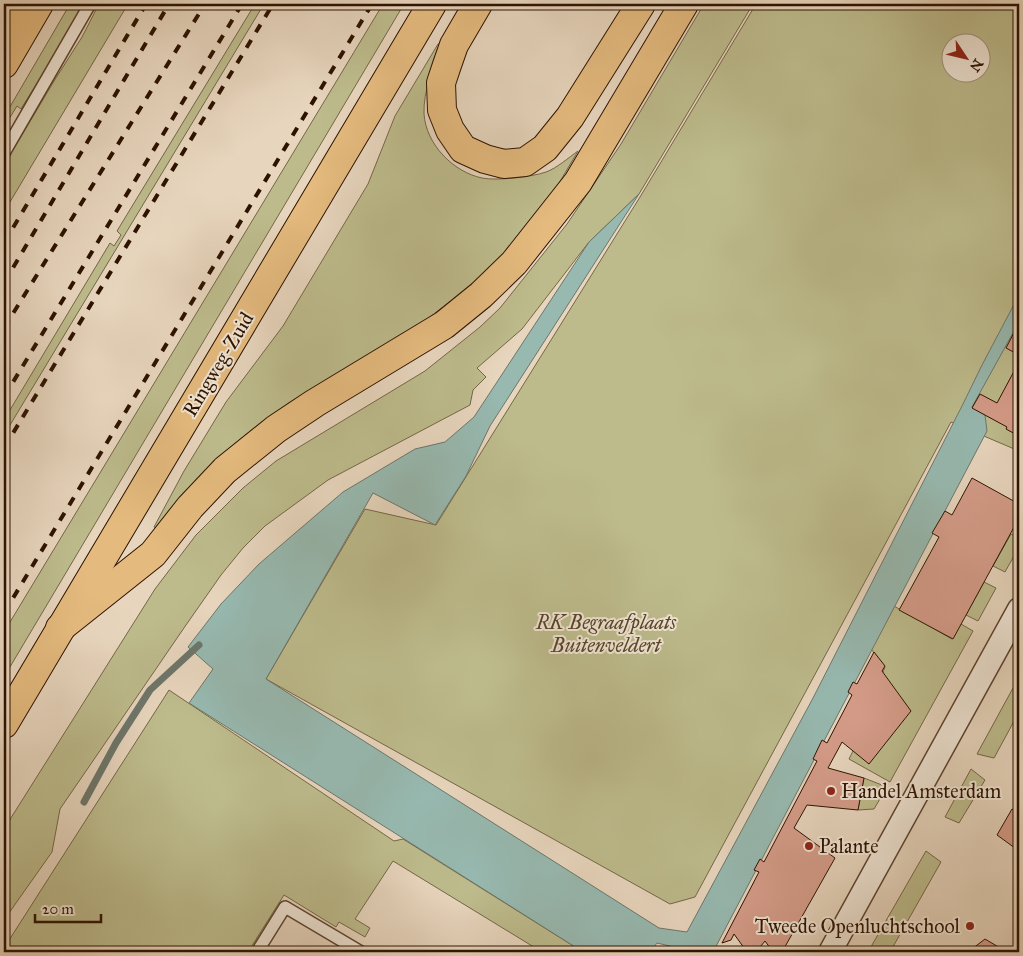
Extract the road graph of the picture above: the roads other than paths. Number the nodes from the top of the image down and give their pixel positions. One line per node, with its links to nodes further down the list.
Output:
1 (9, 4): 8 (highway)
2 (39, 4): 9 (highway)
3 (90, 4): 10 (lane)
4 (432, 4): 12 (highway, Ringweg-Zuid)
5 (478, 4): 6 (highway)
6 (641, 4)
7 (684, 4): 12 (highway)
8 (4, 15)
9 (4, 64)
10 (4, 152)
11 (1019, 609): 16 (street)
12 (60, 628): 13 (highway, Ringweg-Zuid)
13 (4, 724)
14 (257, 952): 15 (lane)
15 (361, 952)
16 (830, 952)

